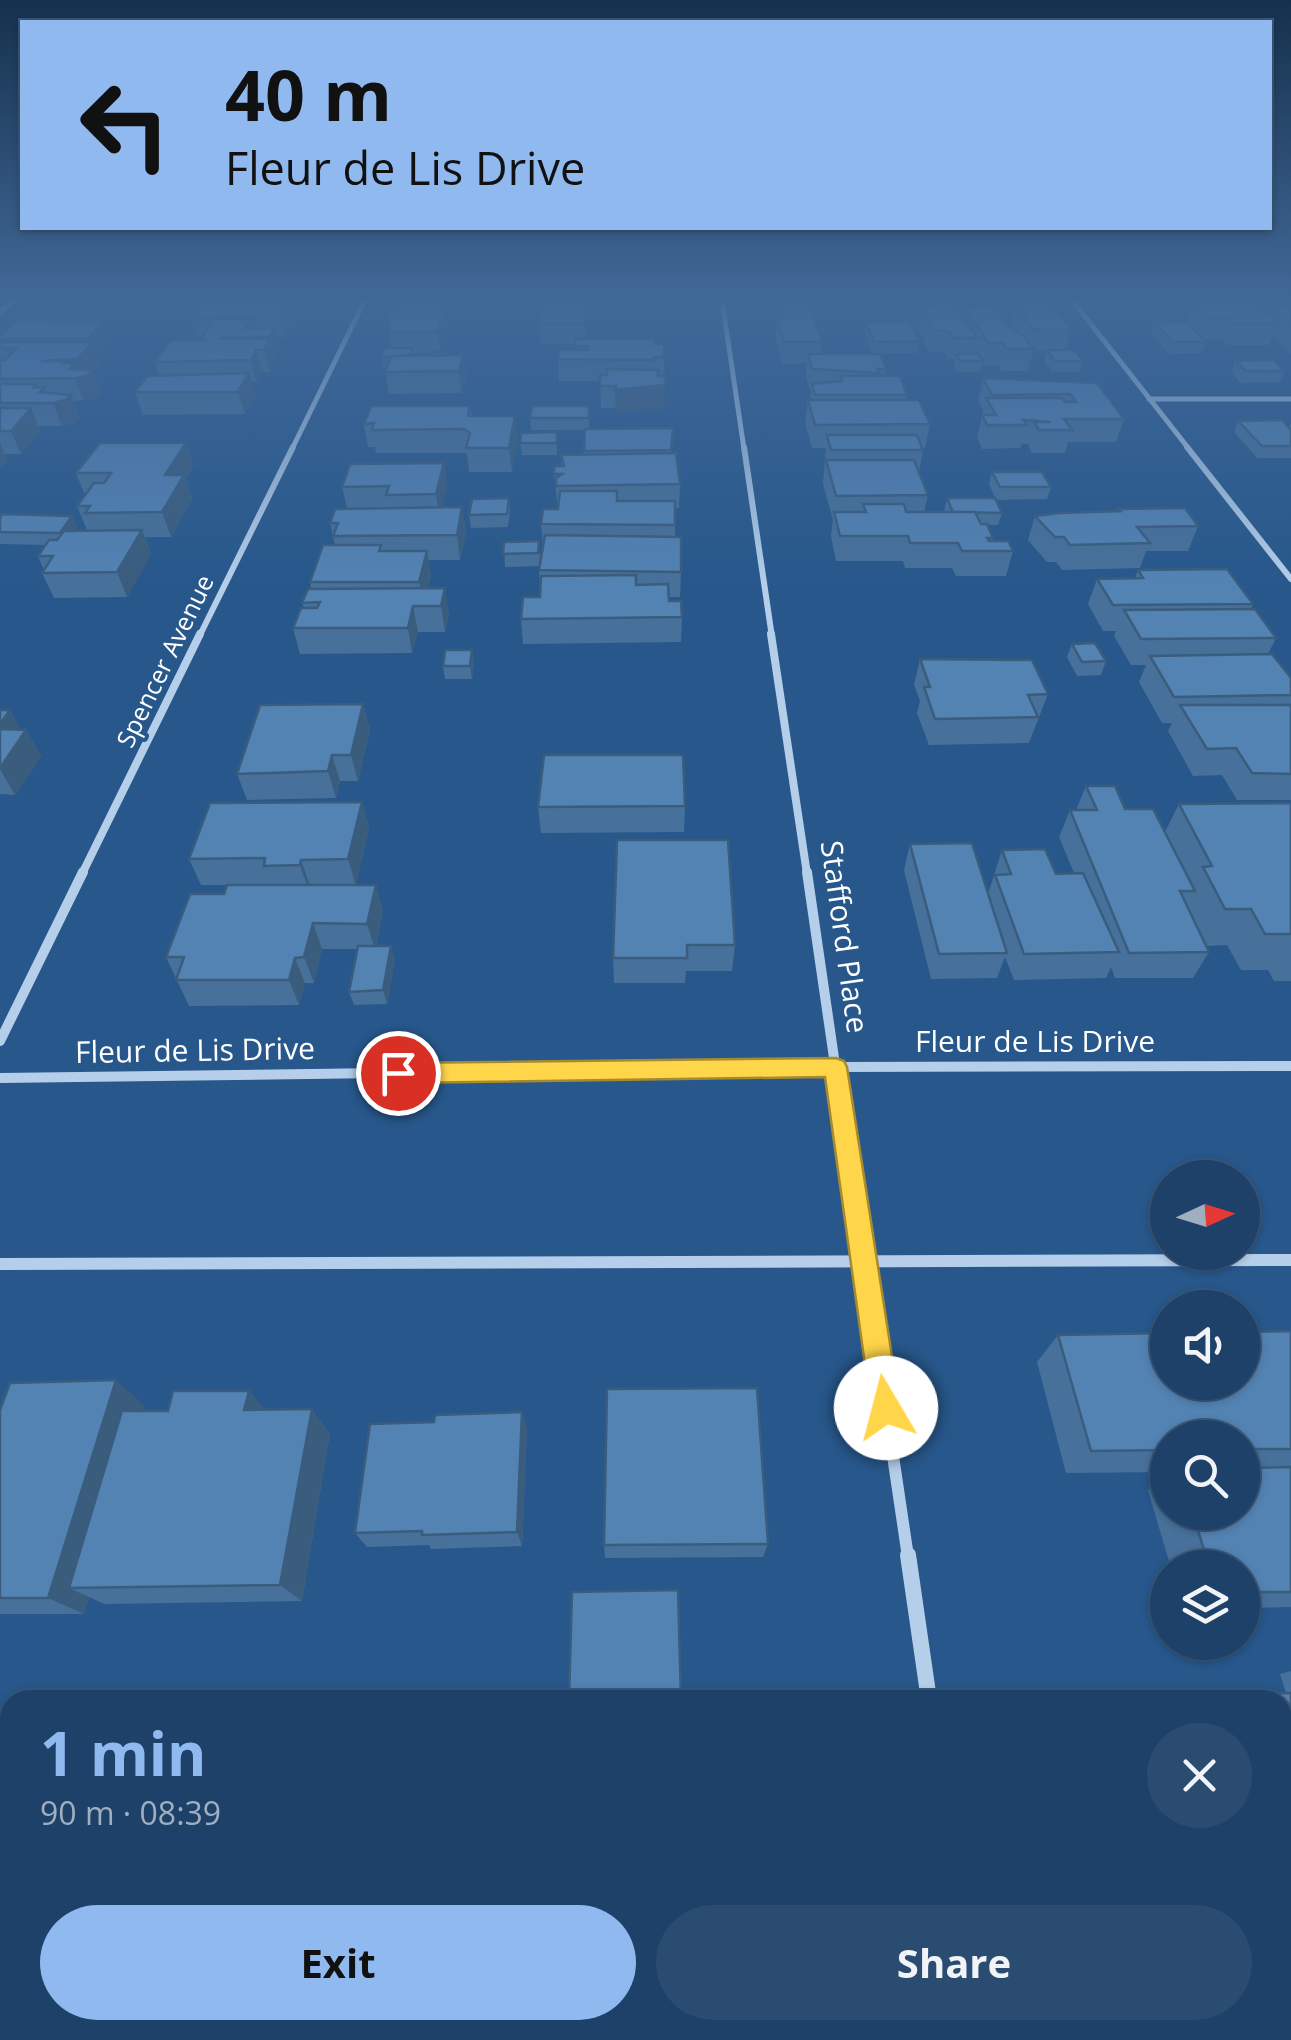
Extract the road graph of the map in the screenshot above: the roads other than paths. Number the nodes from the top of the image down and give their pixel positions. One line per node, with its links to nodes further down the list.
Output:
1 (318, 395): 7 (street, Spencer Avenue)
2 (736, 395): 9 (street, Stafford Place)
3 (1146, 395): 5 (street)
4 (1291, 398): 5 (street)
5 (1149, 399): 6 (street)
6 (1291, 579)
7 (0, 1041)
8 (1291, 1066): 9 (street, Fleur de Lis Drive)
9 (836, 1067): 10 (street, Fleur de Lis Drive); 12 (street, Stafford Place)
10 (0, 1078)
11 (1291, 1260): 12 (street)
12 (864, 1262): 13 (street); 14 (street, Stafford Place)
13 (0, 1264)
14 (927, 1690)

